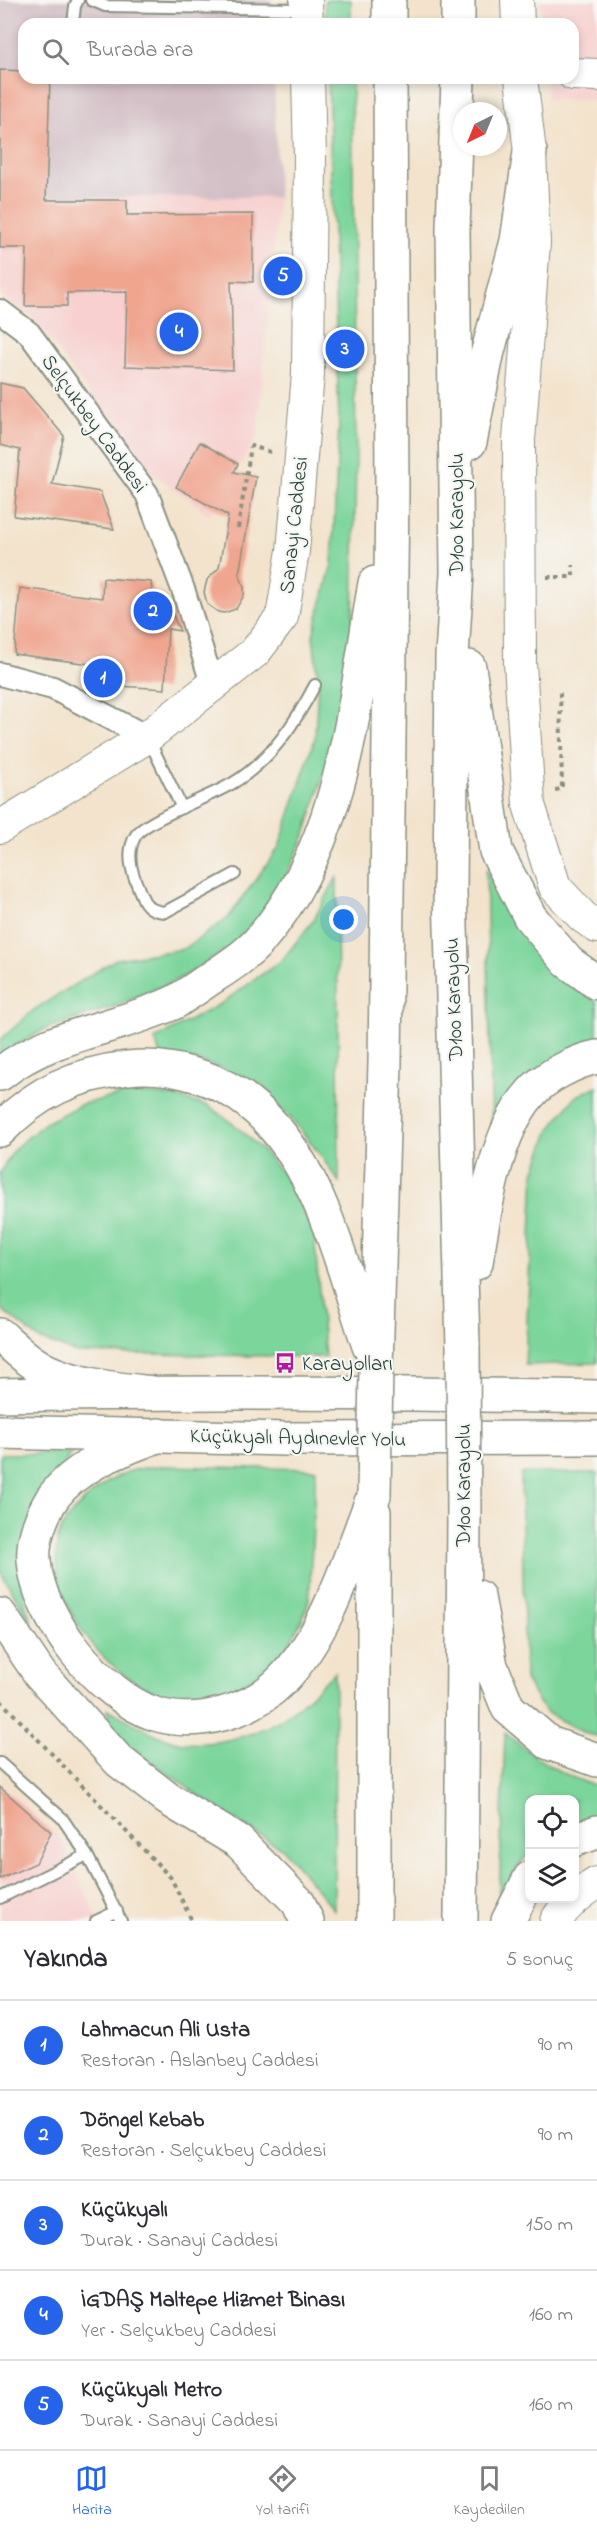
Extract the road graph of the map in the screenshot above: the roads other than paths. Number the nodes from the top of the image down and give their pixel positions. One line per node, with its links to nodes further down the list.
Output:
1 (78, 0): 7 (lane)
2 (91, 0): 6 (lane)
3 (389, 0): 8 (main road)
4 (458, 0): 9 (main road)
5 (517, 0): 10 (main road)
6 (306, 11)
7 (74, 18)
8 (389, 18)
9 (458, 18)
10 (518, 18)
11 (579, 74): 12 (main road)
12 (597, 75)
13 (308, 84): 26 (main road, Sanayi Caddesi)
14 (390, 84): 21 (main road)
15 (458, 84): 22 (main road, D100 Karayolu)
16 (522, 84): 17 (main road)
17 (530, 152): 22 (main road); 31 (main road)
18 (0, 311): 20 (street, Selçukbey Caddesi)
19 (0, 329): 20 (street)
20 (29, 333): 26 (street, Selçukbey Caddesi)
21 (392, 490): 34 (main road); 38 (main road)
22 (457, 512): 23 (main road, D100 Karayolu)
23 (457, 573): 32 (main road); 37 (main road, D100 Karayolu)
24 (0, 674): 27 (street)
25 (315, 685): 28 (lane)
26 (213, 687): 27 (main road, Sanayi Caddesi)
27 (147, 737): 28 (lane); 29 (main road, Sanayi Caddesi)
28 (182, 808): 30 (lane)
29 (0, 827)
30 (235, 874)
31 (597, 927)
32 (597, 983)
33 (597, 1057): 37 (main road)
34 (0, 1074)
35 (0, 1130): 38 (main road)
36 (0, 1335): 39 (main road)
37 (464, 1345): 46 (main road, D100 Karayolu, bridge)
38 (376, 1366): 45 (main road, bridge)
39 (152, 1393): 40 (main road, Küçükyalı Aydınevler Yolu); 41 (main road, Küçükyalı Aydınevler Yolu)
40 (0, 1395)
41 (597, 1397)
42 (0, 1432): 43 (main road, Küçükyalı Aydınevler Yolu)
43 (159, 1435): 44 (main road, Küçükyalı Aydınevler Yolu); 45 (main road)
44 (597, 1438)
45 (374, 1495): 59 (main road)
46 (464, 1516): 48 (main road); 60 (main road, D100 Karayolu)
47 (0, 1615): 58 (main road)
48 (597, 1760)
49 (0, 1763): 52 (lane)
50 (597, 1833): 51 (main road)
51 (579, 1838)
52 (87, 1855): 55 (lane); 56 (lane)
53 (597, 1883): 62 (main road)
54 (525, 1888): 61 (main road)
55 (0, 1898)
56 (119, 1916): 57 (lane)
57 (96, 1921)
58 (307, 1921)
59 (374, 1921)
60 (461, 1921)
61 (508, 1921)
62 (556, 1921)

